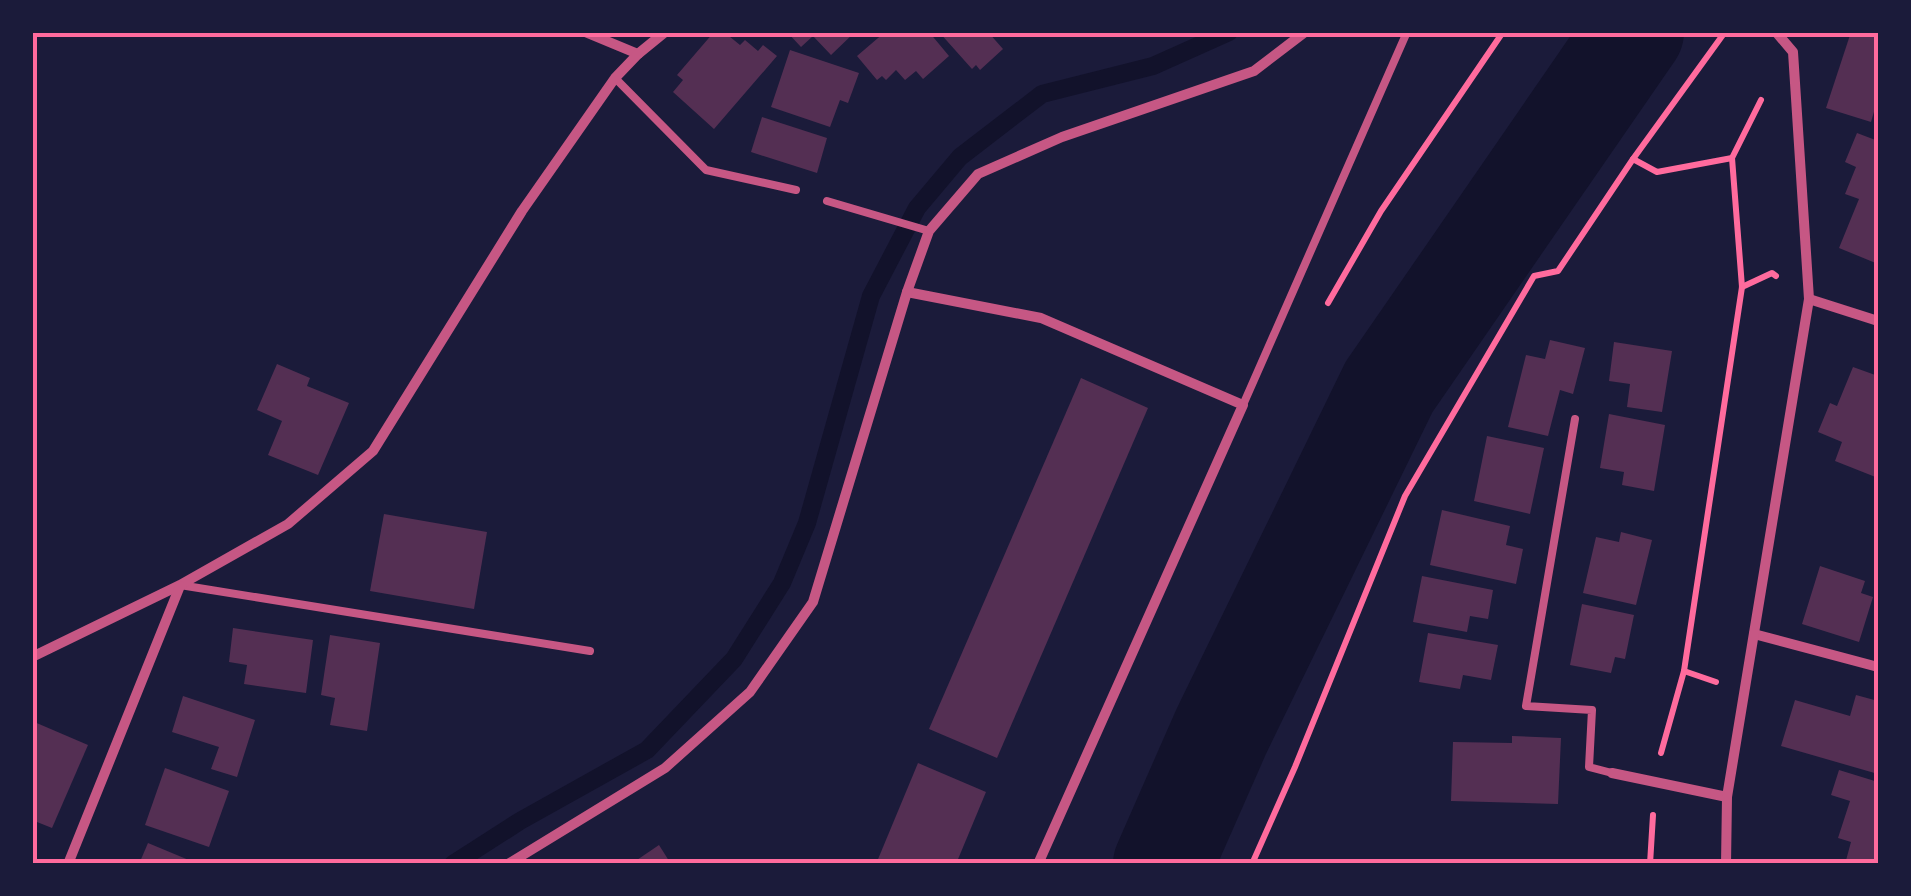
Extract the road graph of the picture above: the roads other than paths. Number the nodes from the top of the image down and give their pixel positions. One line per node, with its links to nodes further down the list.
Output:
1 (585, 32): 6 (street)
2 (665, 32): 6 (street)
3 (1305, 32): 10 (street)
4 (1407, 32): 14 (lane)
5 (1776, 32): 12 (street)
6 (638, 54): 7 (street)
7 (614, 78): 8 (lane); 16 (street)
8 (796, 190)
9 (827, 201): 10 (lane)
10 (929, 232): 11 (street)
11 (907, 292): 14 (street); 24 (street)
12 (1808, 300): 13 (street); 17 (street)
13 (1878, 321)
14 (1242, 405): 25 (street)
15 (1574, 420): 21 (lane)
16 (180, 585): 18 (lane); 19 (street); 23 (street)
17 (1754, 634): 20 (street); 22 (street)
18 (590, 650)
19 (32, 657)
20 (1878, 667)
21 (1612, 772): 22 (street)
22 (1728, 797): 26 (street)
23 (68, 864)
24 (508, 864)
25 (1038, 864)
26 (1726, 864)

